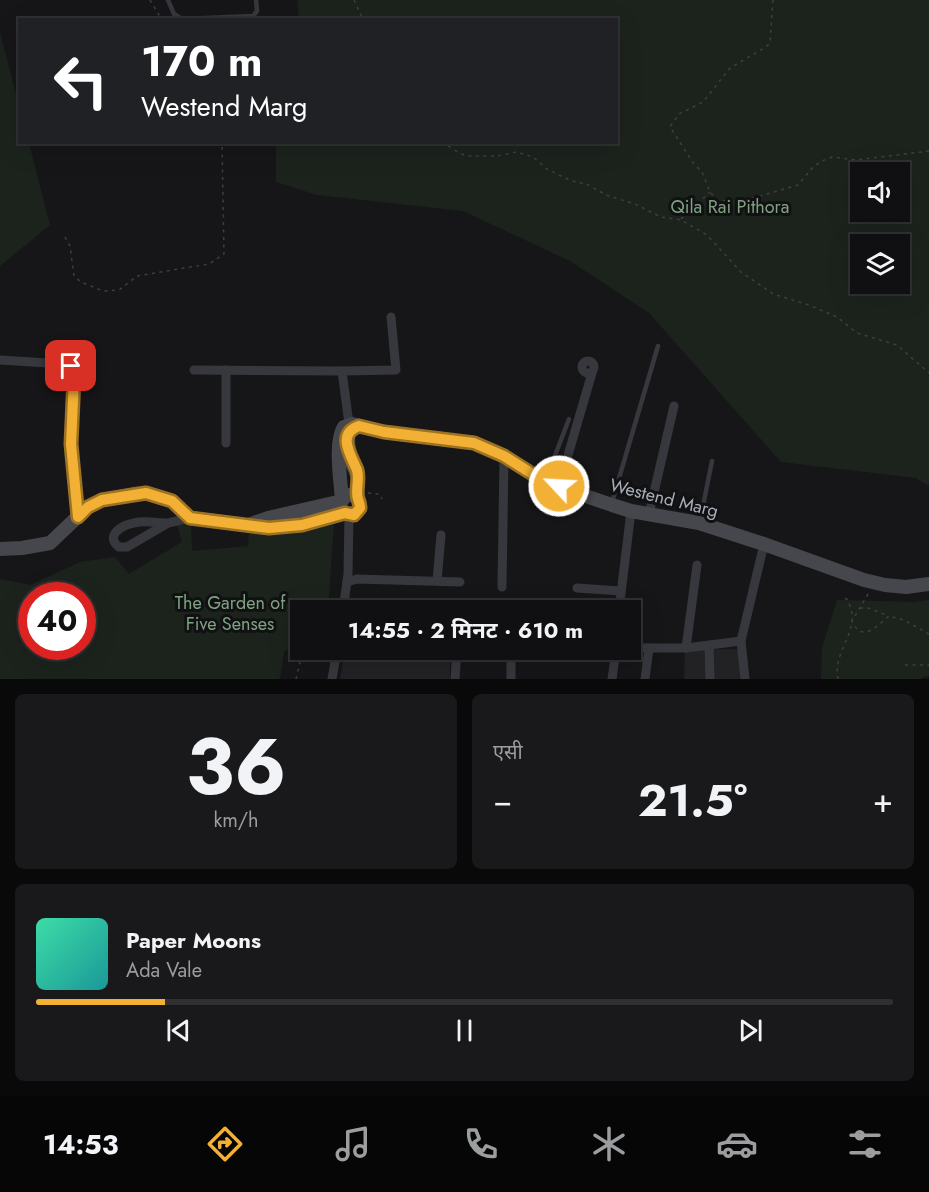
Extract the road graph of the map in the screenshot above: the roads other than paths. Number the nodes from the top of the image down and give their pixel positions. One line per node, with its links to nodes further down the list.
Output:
1 (168, 0): 3 (lane)
2 (256, 0): 4 (lane)
3 (179, 18)
4 (218, 18)
5 (390, 317): 10 (street)
6 (658, 346): 20 (lane)
7 (0, 360): 24 (street)
8 (194, 370): 9 (street)
9 (226, 370): 10 (street); 15 (street)
10 (342, 370): 14 (street)
11 (592, 373): 19 (street)
12 (674, 406): 23 (street)
13 (568, 419): 18 (lane)
14 (354, 425): 16 (street, Westend Marg); 21 (street); 21 (street)
15 (226, 443)
16 (504, 456): 18 (street, Westend Marg); 38 (street)
17 (712, 461): 28 (lane)
18 (545, 482): 19 (street, Westend Marg)
19 (559, 486): 20 (street, Westend Marg)
20 (612, 505): 22 (street, Westend Marg)
21 (345, 510): 25 (street); 35 (street)
22 (631, 511): 23 (street, Westend Marg); 40 (street)
23 (649, 514): 28 (street, Westend Marg)
24 (78, 517): 25 (street); 32 (street)
25 (190, 518): 27 (street)
26 (135, 522): 27 (street); 30 (street); 30 (street)
27 (168, 523): 30 (street)
28 (699, 523): 31 (street, Westend Marg)
29 (441, 535): 34 (street)
30 (142, 540)
31 (764, 544): 37 (street, Westend Marg); 43 (street)
32 (0, 549)
33 (697, 565): 47 (street)
34 (437, 581): 35 (street); 36 (street)
35 (347, 582): 41 (street)
36 (460, 582)
37 (929, 584)
38 (502, 587)
39 (577, 588): 40 (street)
40 (621, 591): 42 (street)
41 (344, 600)
42 (620, 600)
43 (741, 641): 44 (street); 58 (street)
44 (709, 645): 47 (street); 57 (street)
45 (641, 648): 46 (street)
46 (649, 648): 47 (street); 56 (street)
47 (686, 648)
48 (335, 660): 52 (street)
49 (456, 660): 53 (street)
50 (511, 660): 54 (street)
51 (615, 660): 55 (street)
52 (332, 679)
53 (454, 679)
54 (511, 679)
55 (612, 679)
56 (645, 679)
57 (710, 679)
58 (745, 679)

